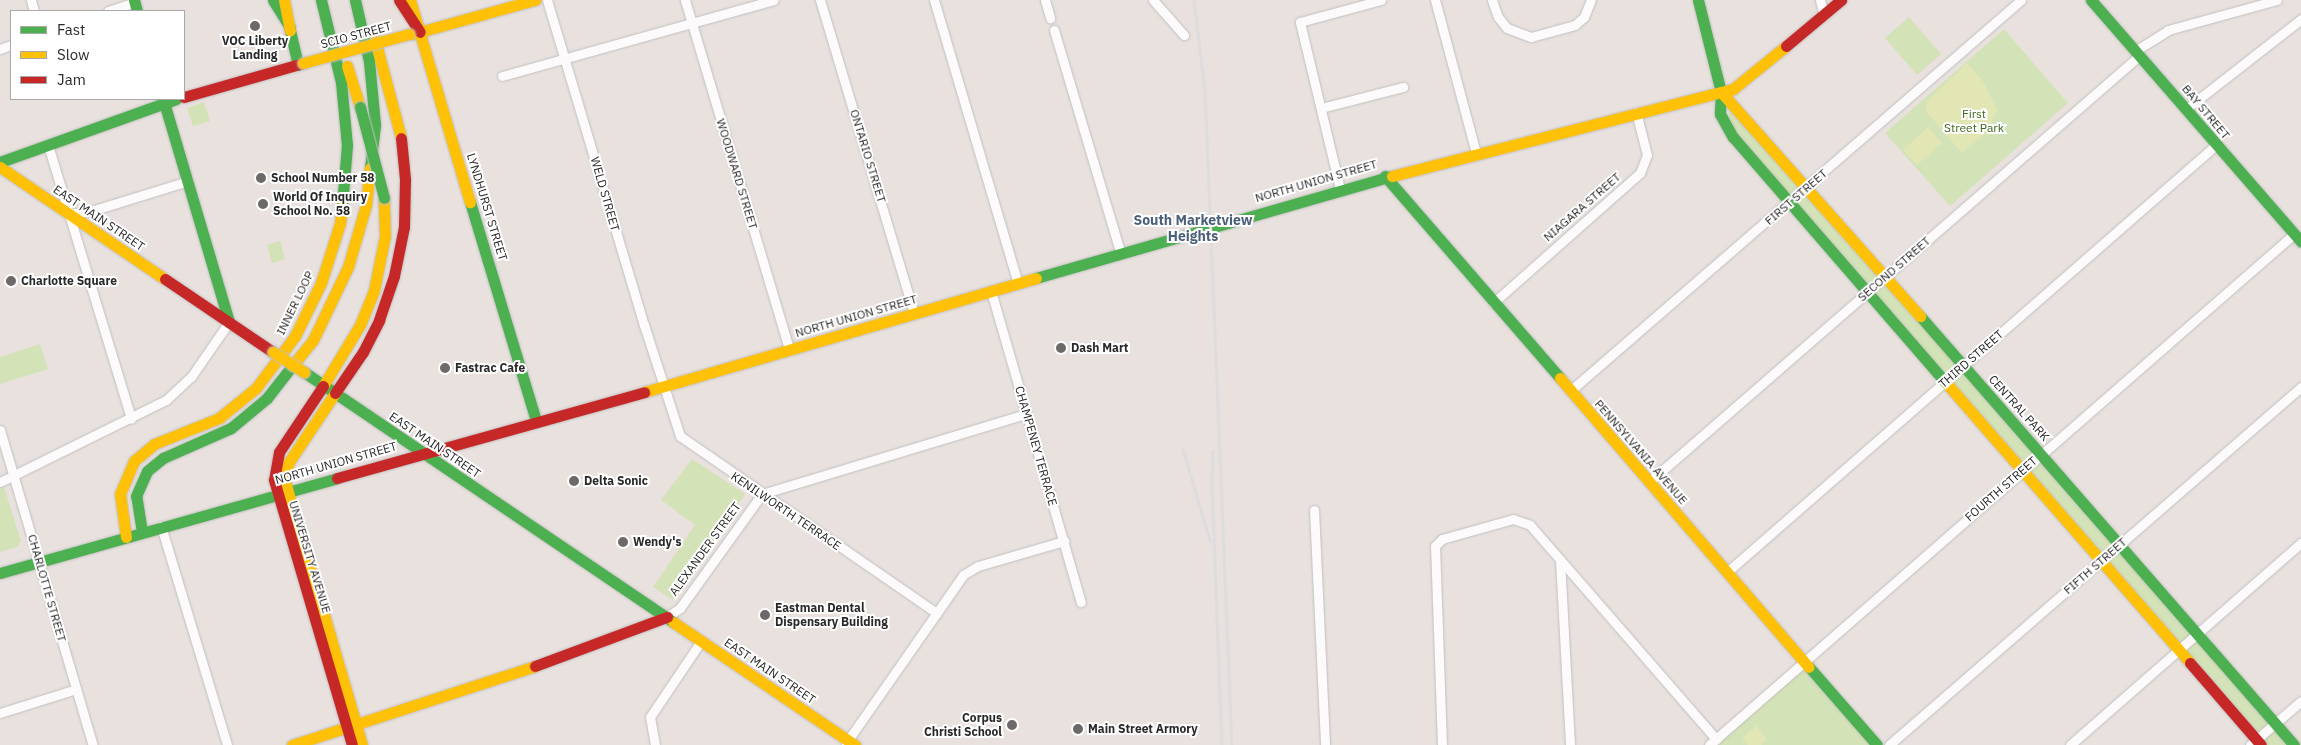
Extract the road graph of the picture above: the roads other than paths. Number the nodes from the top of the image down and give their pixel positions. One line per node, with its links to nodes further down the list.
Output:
1 (273, 0): 33 (main road)
2 (284, 0): 33 (main road)
3 (321, 0): 91 (main road, INNER LOOP)
4 (325, 0): 71 (main road, UNIVERSITY AVENUE, bridge)
5 (355, 0): 90 (main road)
6 (362, 0): 75 (main road, UNIVERSITY AVENUE)
7 (399, 0): 35 (main road)
8 (410, 0): 35 (main road, LYNDHURST STREET)
9 (535, 0): 35 (main road, SCIO STREET)
10 (547, 0): 38 (street, WELD STREET)
11 (685, 0): 32 (street, WOODWARD STREET)
12 (774, 0): 32 (street)
13 (820, 0): 66 (street, ONTARIO STREET)
14 (934, 0): 62 (street)
15 (1045, 0): 30 (street)
16 (1153, 0): 36 (street)
17 (1435, 0): 50 (street)
18 (1492, 0): 19 (street)
19 (1591, 0)
20 (1698, 0): 42 (main road, CENTRAL PARK)
21 (1820, 0): 29 (street)
22 (1841, 0): 29 (main road)
23 (2021, 0): 55 (street, FIRST STREET)
24 (2091, 0): 37 (main road, BAY STREET)
25 (2278, 0): 37 (street, SECOND STREET)
26 (1375, 1): 45 (street)
27 (135, 5): 28 (street)
28 (112, 10)
29 (1824, 15): 42 (main road)
30 (1050, 18)
31 (2301, 19): 46 (street)
32 (692, 22): 38 (street); 68 (street, WOODWARD STREET)
33 (290, 30): 39 (main road)
34 (1054, 30): 60 (street)
35 (414, 33): 39 (main road, SCIO STREET, bridge); 78 (main road, LYNDHURST STREET)
36 (1184, 35)
37 (2137, 53): 46 (main road, BAY STREET); 61 (street, SECOND STREET)
38 (565, 58): 40 (street); 72 (street, WELD STREET)
39 (300, 64): 43 (main road, SCIO STREET)
40 (502, 76)
41 (1403, 87): 45 (street)
42 (1720, 92): 47 (main road, NORTH UNION STREET); 55 (main road, CENTRAL PARK); 57 (main road, CENTRAL PARK)
43 (185, 97)
44 (164, 100): 48 (main road); 54 (main road)
45 (1321, 108): 56 (street)
46 (2186, 109): 49 (main road, BAY STREET)
47 (1636, 112): 50 (main road, NORTH UNION STREET); 65 (street, NIAGARA STREET)
48 (48, 144): 51 (main road); 58 (street)
49 (2216, 145): 59 (main road, BAY STREET); 69 (street, THIRD STREET)
50 (1476, 153): 53 (main road, NORTH UNION STREET)
51 (0, 162)
52 (0, 167): 58 (main road, EAST MAIN STREET)
53 (1385, 176): 56 (main road, NORTH UNION STREET); 65 (main road, PENNSYLVANIA AVENUE)
54 (188, 181): 58 (street); 67 (main road)
55 (1808, 187): 57 (street, FIRST STREET); 61 (main road, CENTRAL PARK)
56 (1340, 189): 60 (main road, NORTH UNION STREET)
57 (1790, 202): 64 (main road, CENTRAL PARK); 74 (street, FIRST STREET)
58 (69, 214): 67 (main road, EAST MAIN STREET); 77 (street)
59 (2298, 238): 81 (street, FOURTH STREET)
60 (1120, 252): 62 (main road, NORTH UNION STREET)
61 (1885, 277): 64 (street, SECOND STREET); 69 (main road, CENTRAL PARK)
62 (1018, 283): 63 (main road, NORTH UNION STREET)
63 (991, 291): 66 (main road, NORTH UNION STREET); 76 (street, CHAMPENEY TERRACE)
64 (1867, 292): 70 (main road, CENTRAL PARK); 85 (street, SECOND STREET)
65 (1493, 303): 74 (main road, PENNSYLVANIA AVENUE)
66 (914, 313): 68 (main road, NORTH UNION STREET)
67 (229, 322): 71 (main road, EAST MAIN STREET, bridge); 77 (street)
68 (789, 349): 72 (main road, NORTH UNION STREET)
69 (1963, 366): 70 (street, THIRD STREET); 81 (main road, CENTRAL PARK)
70 (1944, 382): 82 (main road, CENTRAL PARK); 98 (street, THIRD STREET)
71 (323, 386): 75 (main road, EAST MAIN STREET); 86 (main road, UNIVERSITY AVENUE)
72 (663, 387): 78 (main road, NORTH UNION STREET); 87 (street, KENILWORTH TERRACE)
73 (2301, 387): 94 (street, FIFTH STREET)
74 (1570, 391): 85 (main road, PENNSYLVANIA AVENUE)
75 (335, 393): 80 (main road, EAST MAIN STREET); 86 (main road, UNIVERSITY AVENUE)
76 (1026, 414): 87 (street); 92 (street, CHAMPENEY TERRACE)
77 (132, 418): 83 (street)
78 (536, 421): 80 (main road, NORTH UNION STREET)
79 (0, 430): 83 (street, CHARLOTTE STREET)
80 (423, 453): 86 (main road, NORTH UNION STREET); 102 (main road, EAST MAIN STREET)
81 (2042, 454): 82 (street, FOURTH STREET); 94 (main road, CENTRAL PARK)
82 (2022, 472): 96 (main road, CENTRAL PARK); 106 (street, FOURTH STREET)
83 (14, 475): 84 (street); 97 (street, CHARLOTTE STREET)
84 (0, 482)
85 (1649, 482): 98 (main road, PENNSYLVANIA AVENUE)
86 (282, 493): 89 (main road, NORTH UNION STREET); 111 (main road, UNIVERSITY AVENUE)
87 (762, 494): 101 (street, KENILWORTH TERRACE); 102 (street, ALEXANDER STREET)
88 (1314, 510): 121 (street)
89 (161, 526): 90 (main road, NORTH UNION STREET); 116 (street)
90 (142, 532): 91 (main road, NORTH UNION STREET)
91 (126, 536): 97 (main road, NORTH UNION STREET)
92 (1064, 542): 100 (street, CHAMPENEY TERRACE); 101 (street)
93 (2301, 543): 103 (street)
94 (2120, 544): 96 (street, FIFTH STREET); 103 (main road, CENTRAL PARK)
95 (1560, 560): 112 (street); 122 (street); 123 (street)
96 (2100, 561): 105 (main road, CENTRAL PARK); 125 (street, FIFTH STREET)
97 (39, 562): 99 (main road, NORTH UNION STREET); 107 (street, CHARLOTTE STREET)
98 (1727, 572): 106 (main road, PENNSYLVANIA AVENUE)
99 (0, 573)
100 (1082, 602)
101 (937, 612): 114 (street)
102 (666, 617): 104 (main road, EAST MAIN STREET); 111 (main road, ALEXANDER STREET)
103 (2196, 634): 105 (street); 110 (main road, CENTRAL PARK)
104 (701, 641): 114 (main road, EAST MAIN STREET); 120 (street)
105 (2178, 650): 113 (main road, CENTRAL PARK); 126 (street)
106 (1804, 661): 112 (street, FOURTH STREET); 124 (main road, PENNSYLVANIA AVENUE)
107 (76, 689): 109 (street); 115 (street, CHARLOTTE STREET)
108 (2301, 701): 110 (street)
109 (0, 713)
110 (2275, 724): 113 (street); 127 (main road, CENTRAL PARK)
111 (351, 725): 117 (main road, ALEXANDER STREET); 118 (main road, UNIVERSITY AVENUE); 119 (main road, UNIVERSITY AVENUE)
112 (1713, 742)
113 (2256, 743)
114 (849, 744)
115 (94, 745)
116 (227, 745)
117 (292, 745)
118 (352, 745)
119 (362, 745)
120 (655, 745)
121 (1325, 745)
122 (1442, 745)
123 (1570, 745)
124 (1877, 745)
125 (1889, 745)
126 (2070, 745)
127 (2294, 745)

